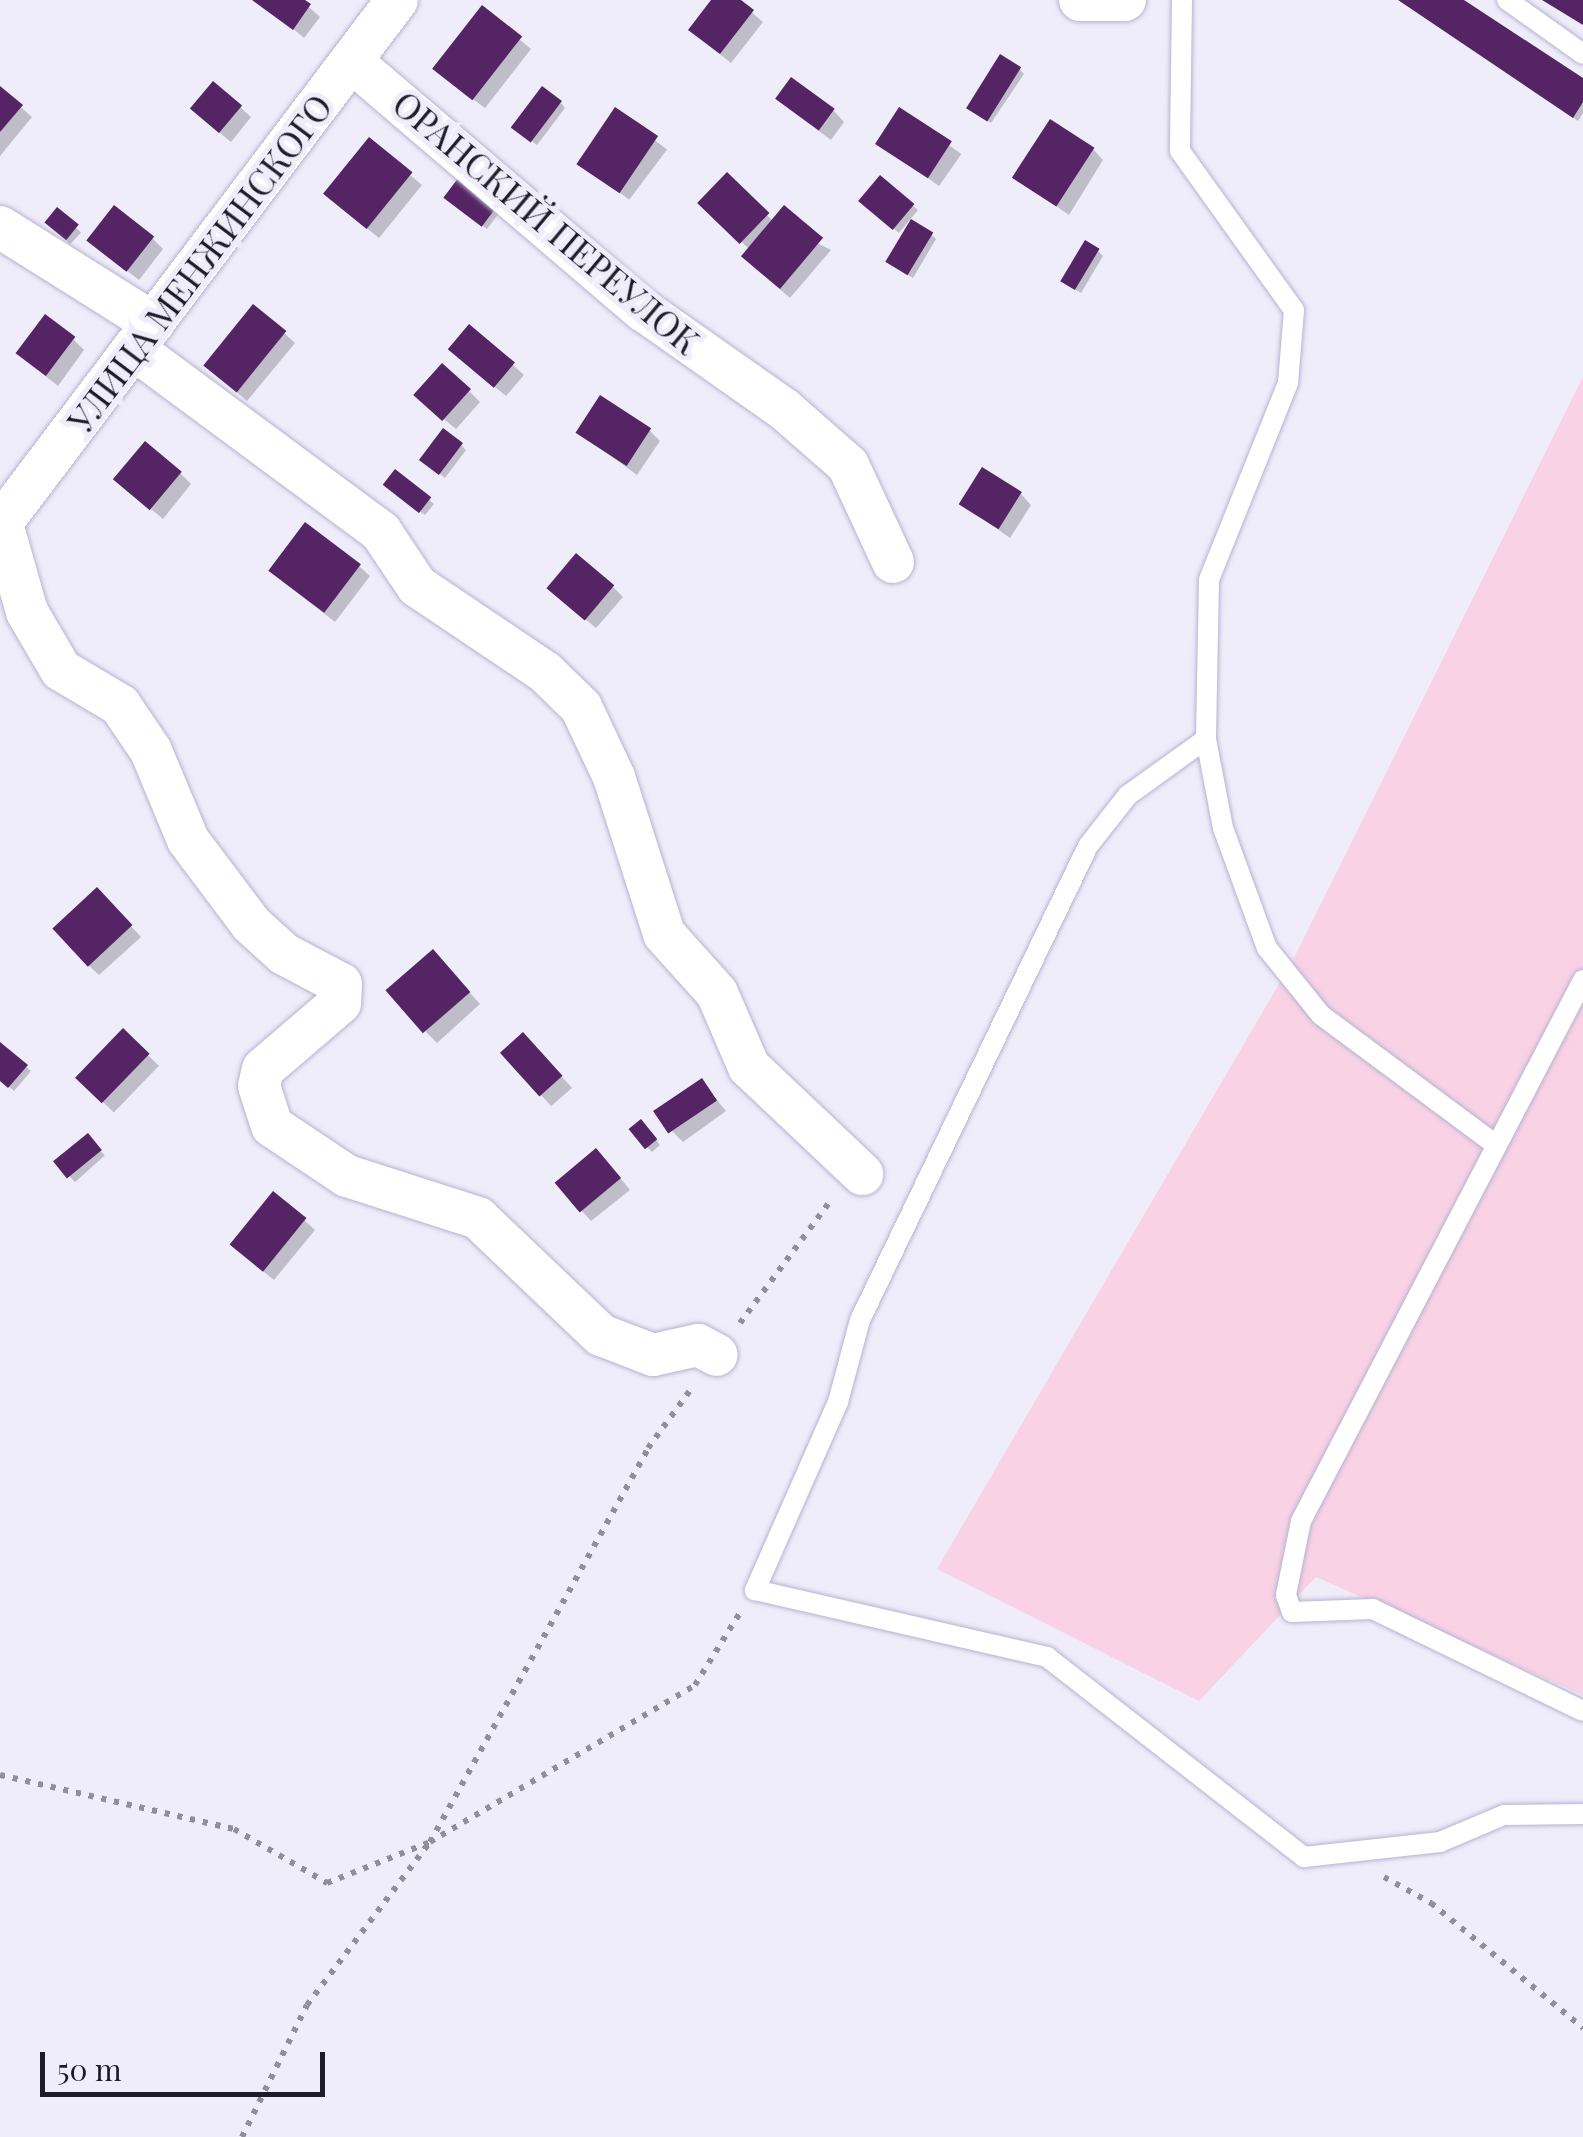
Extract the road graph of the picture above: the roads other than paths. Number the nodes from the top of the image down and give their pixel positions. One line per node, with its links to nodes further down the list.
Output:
1 (397, 0): 7 (street, УЛИЦА МЕНЖИНСКОГО)
2 (1080, 0): 3 (street)
3 (1125, 0)
4 (1182, 0): 12 (lane)
5 (1507, 0): 6 (lane)
6 (1583, 54)
7 (351, 61): 9 (street, УЛИЦА МЕНЖИНСКОГО); 11 (street, ОРАНСКИЙ ПЕРЕУЛОК)
8 (0, 227): 9 (street)
9 (144, 336): 10 (street, УЛИЦА МЕНЖИНСКОГО); 15 (street)
10 (1, 525): 16 (street)
11 (893, 562)
12 (1206, 739): 14 (lane); 18 (lane)
13 (1583, 980): 14 (lane)
14 (1496, 1145): 17 (lane)
15 (862, 1174)
16 (717, 1355)
17 (1583, 1711)
18 (1583, 1814)

